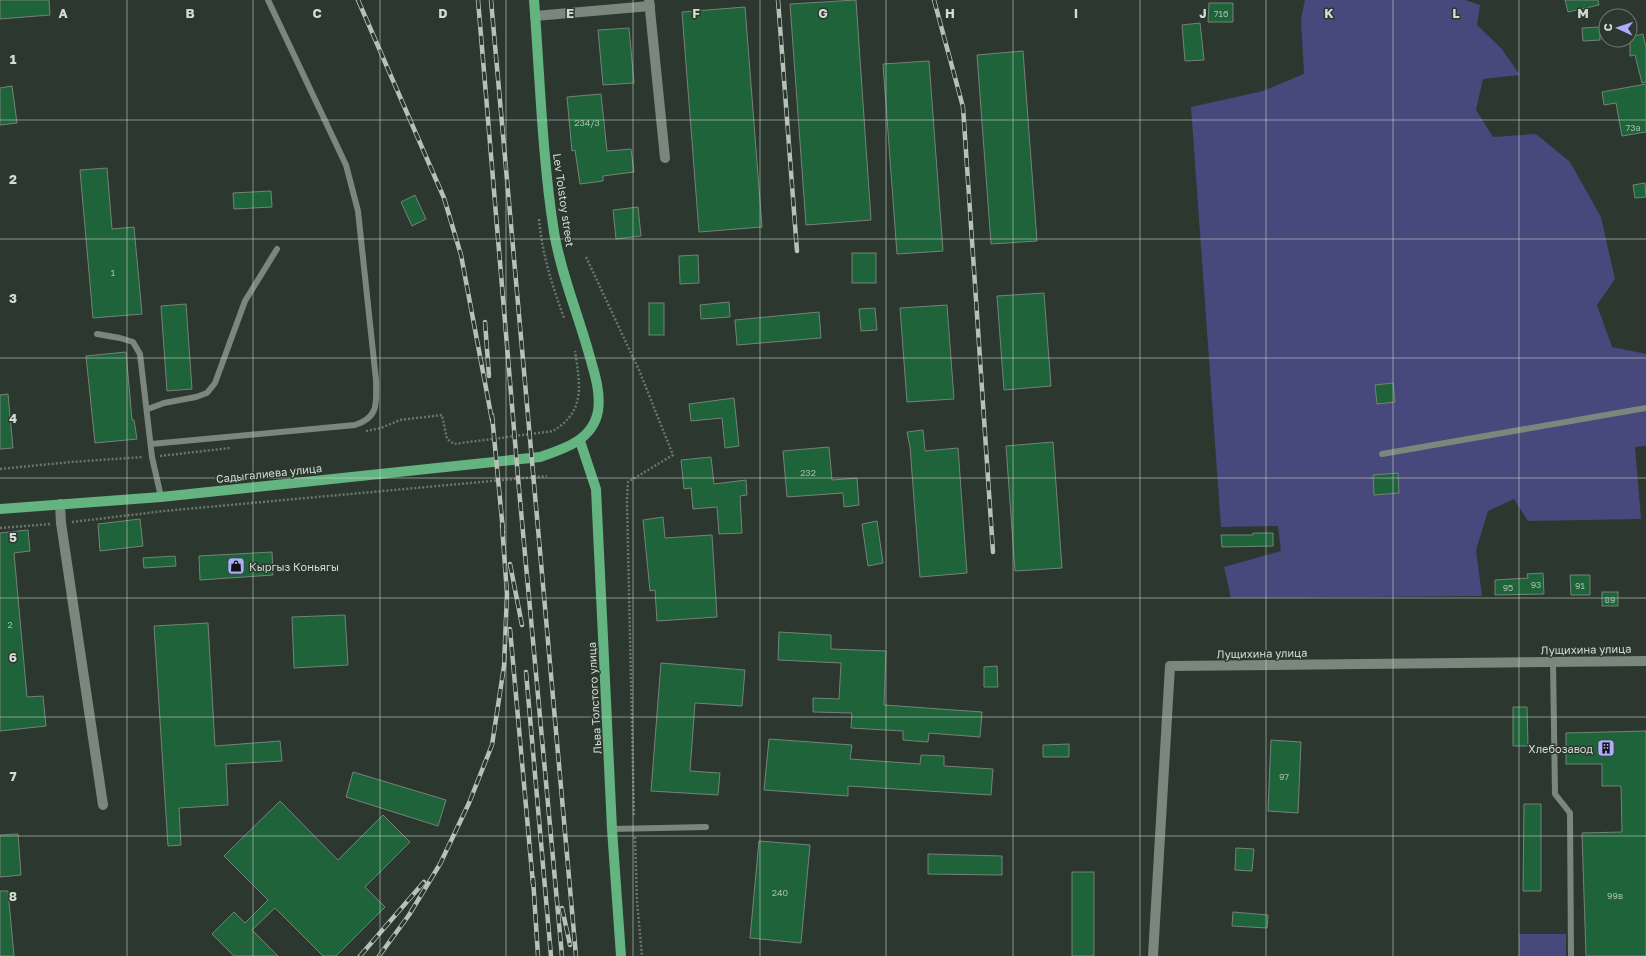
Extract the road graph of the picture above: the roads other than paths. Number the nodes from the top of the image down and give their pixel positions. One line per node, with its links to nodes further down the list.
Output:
1 (268, 0): 11 (lane)
2 (534, 0): 4 (main road, Lev Tolstoy street)
3 (650, 3): 4 (street); 5 (street)
4 (535, 16): 10 (main road, Lev Tolstoy street)
5 (665, 158)
6 (277, 249): 9 (lane)
7 (97, 334): 9 (lane)
8 (1646, 408): 12 (lane)
9 (148, 410): 11 (lane)
10 (580, 441): 13 (main road, Садыгалиева улица); 20 (main road, Льва Толстого улица)
11 (151, 444): 13 (lane)
12 (1382, 454)
13 (161, 497): 14 (main road, Садыгалиева улица)
14 (60, 504): 15 (main road, Садыгалиева улица); 18 (street)
15 (0, 509)
16 (1646, 661): 17 (street, Лущихина улица)
17 (1553, 662): 22 (street, Лущихина улица); 23 (lane)
18 (103, 805)
19 (706, 826): 20 (lane)
20 (612, 829): 21 (main road, Льва Толстого улица)
21 (621, 956)
22 (1153, 956)
23 (1571, 956)

